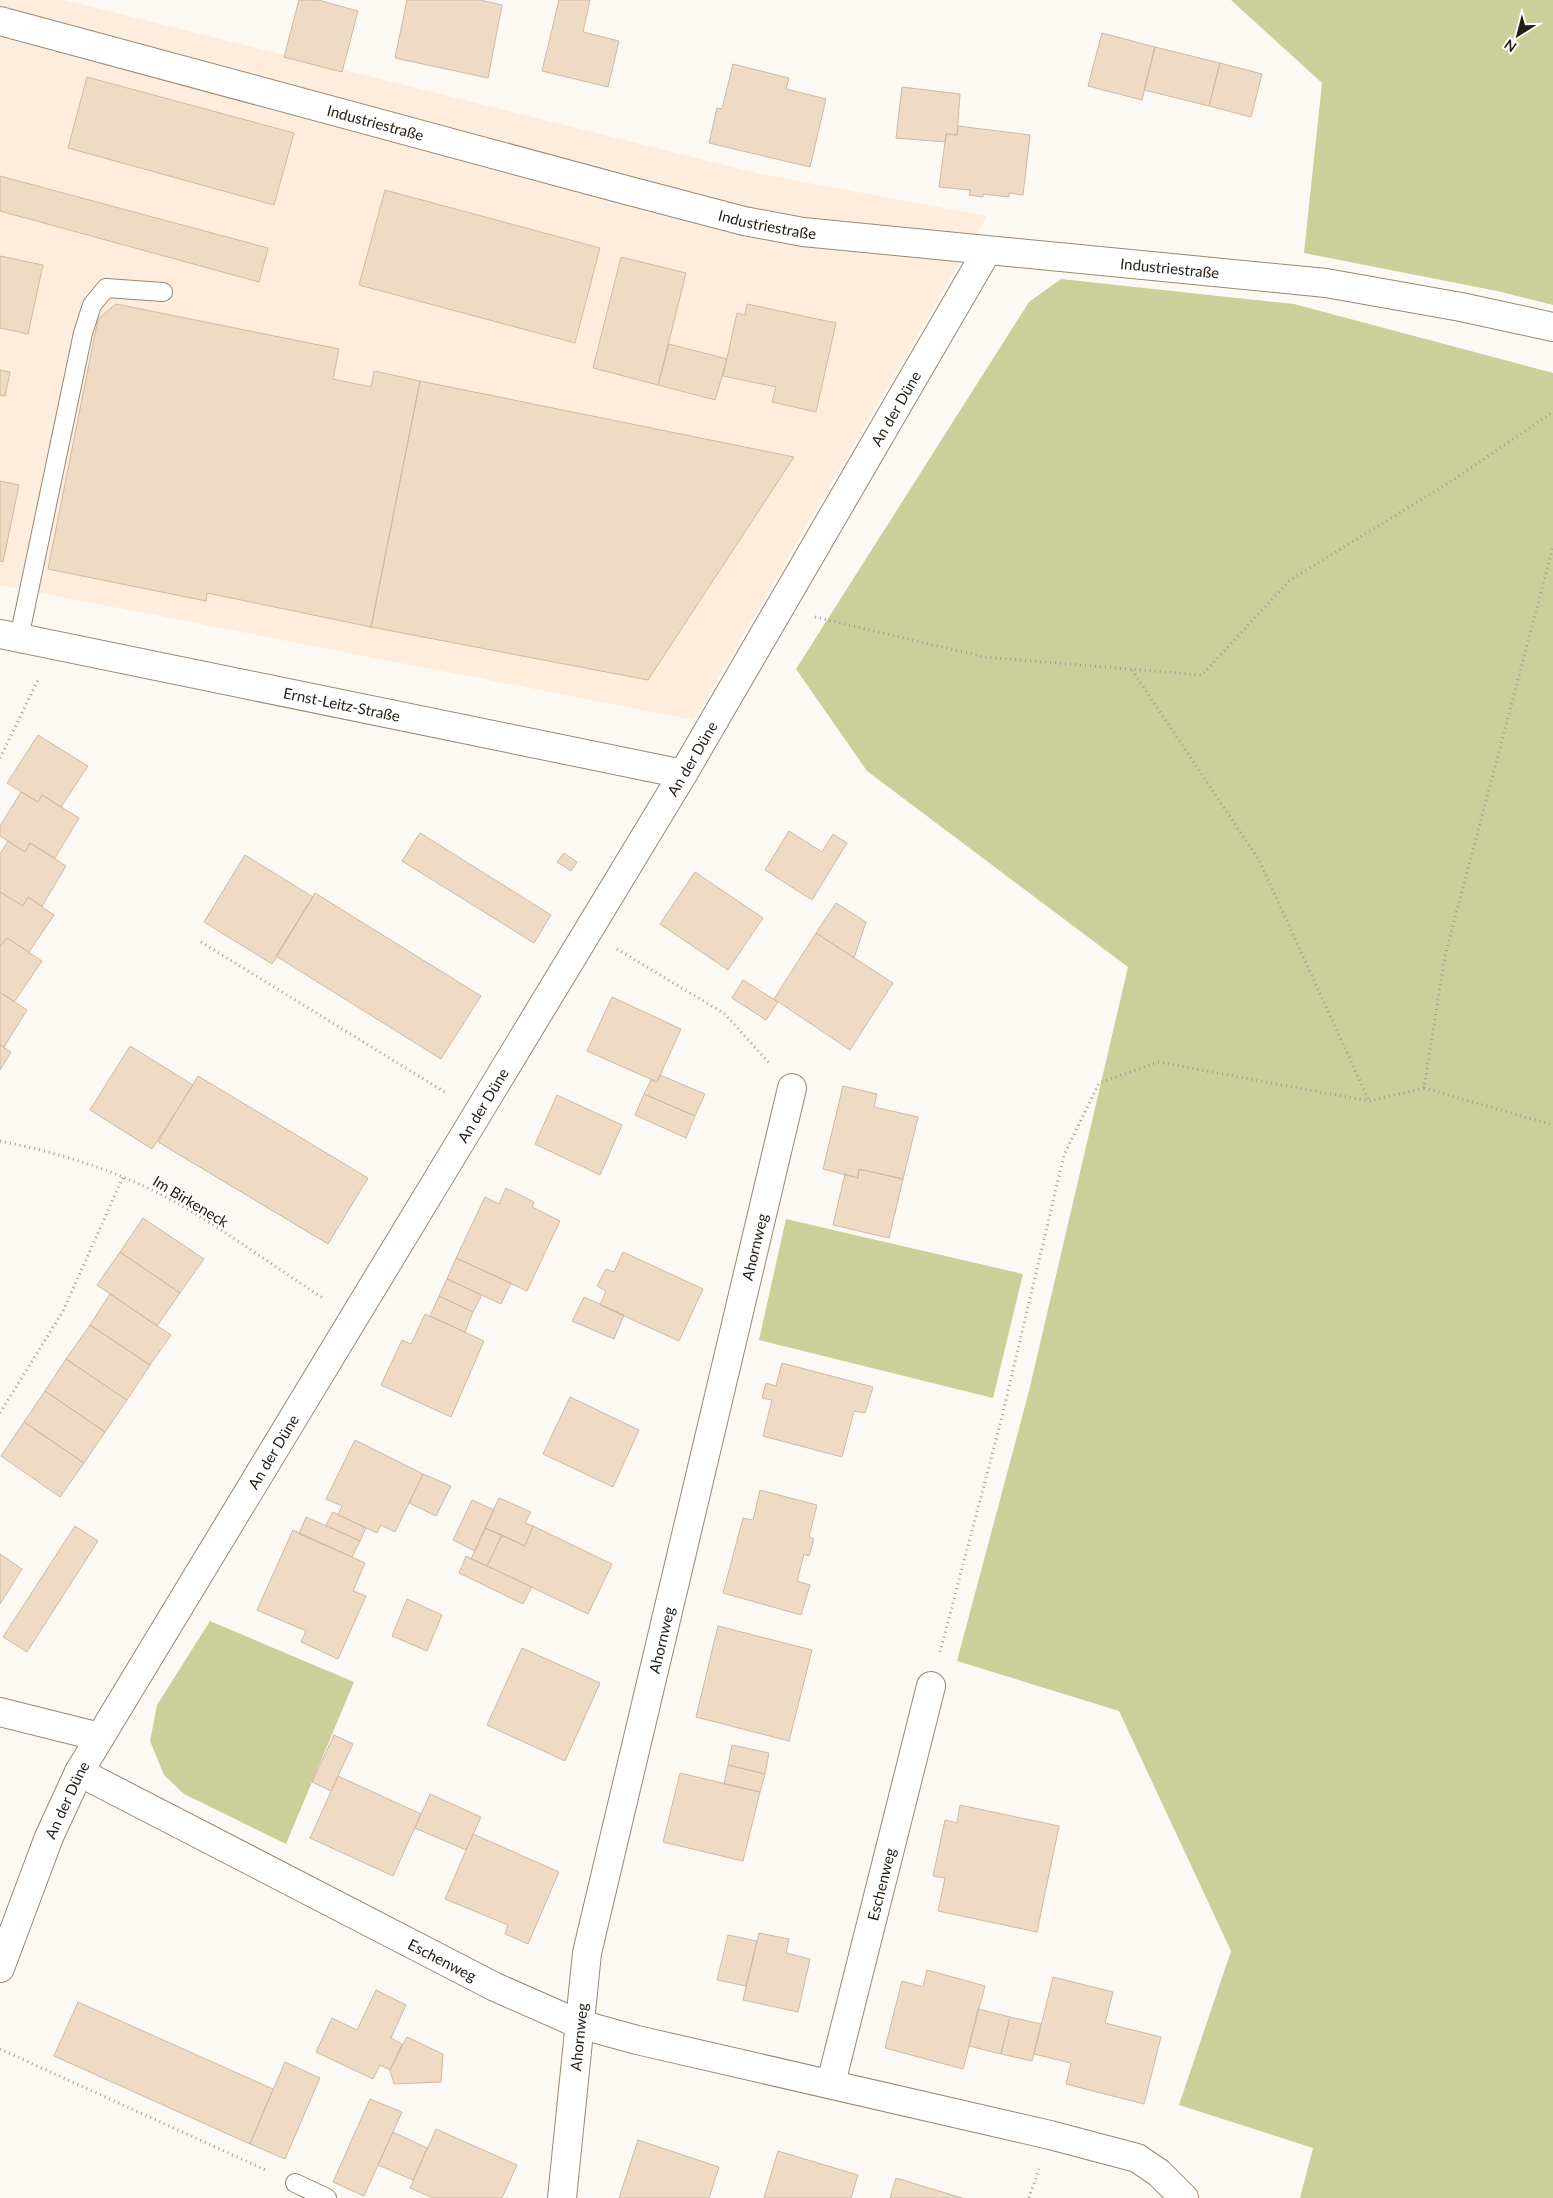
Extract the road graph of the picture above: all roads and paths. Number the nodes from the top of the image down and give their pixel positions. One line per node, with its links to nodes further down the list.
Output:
1 (0, 21): 2 (street, Industriestraße)
2 (987, 251): 4 (street, Industriestraße); 7 (street, An der Düne)
3 (163, 292): 8 (lane)
4 (1553, 327)
5 (1553, 412): 10 (path)
6 (1553, 547): 16 (path)
7 (778, 608): 10 (path); 12 (street, An der Düne)
8 (10, 636): 9 (street, Ernst-Leitz-Straße)
9 (54, 646): 11 (path); 12 (street, Ernst-Leitz-Straße)
10 (1132, 669): 17 (path)
11 (0, 758)
12 (683, 774): 13 (street, An der Düne)
13 (587, 931): 15 (path); 18 (street, An der Düne)
14 (201, 942): 18 (path)
15 (792, 1088): 29 (street, Ahornweg)
16 (1424, 1088): 17 (path); 19 (path)
17 (1369, 1101): 24 (path)
18 (478, 1112): 22 (street, An der Düne)
19 (1553, 1125)
20 (0, 1141): 21 (path, Im Birkeneck)
21 (123, 1177): 22 (path, Im Birkeneck); 23 (path)
22 (353, 1317): 26 (street, An der Düne)
23 (0, 1413)
24 (931, 1686): 31 (street, Eschenweg)
25 (0, 1712): 26 (street)
26 (100, 1737): 27 (street, An der Düne)
27 (79, 1772): 28 (street, An der Düne); 29 (street, Eschenweg)
28 (0, 1968)
29 (579, 2024): 31 (street, Eschenweg); 34 (street, Ahornweg)
30 (0, 2049): 32 (path)
31 (831, 2083): 35 (street, Eschenweg)
32 (295, 2183): 33 (lane)
33 (327, 2198)
34 (562, 2198)
35 (1184, 2198)

